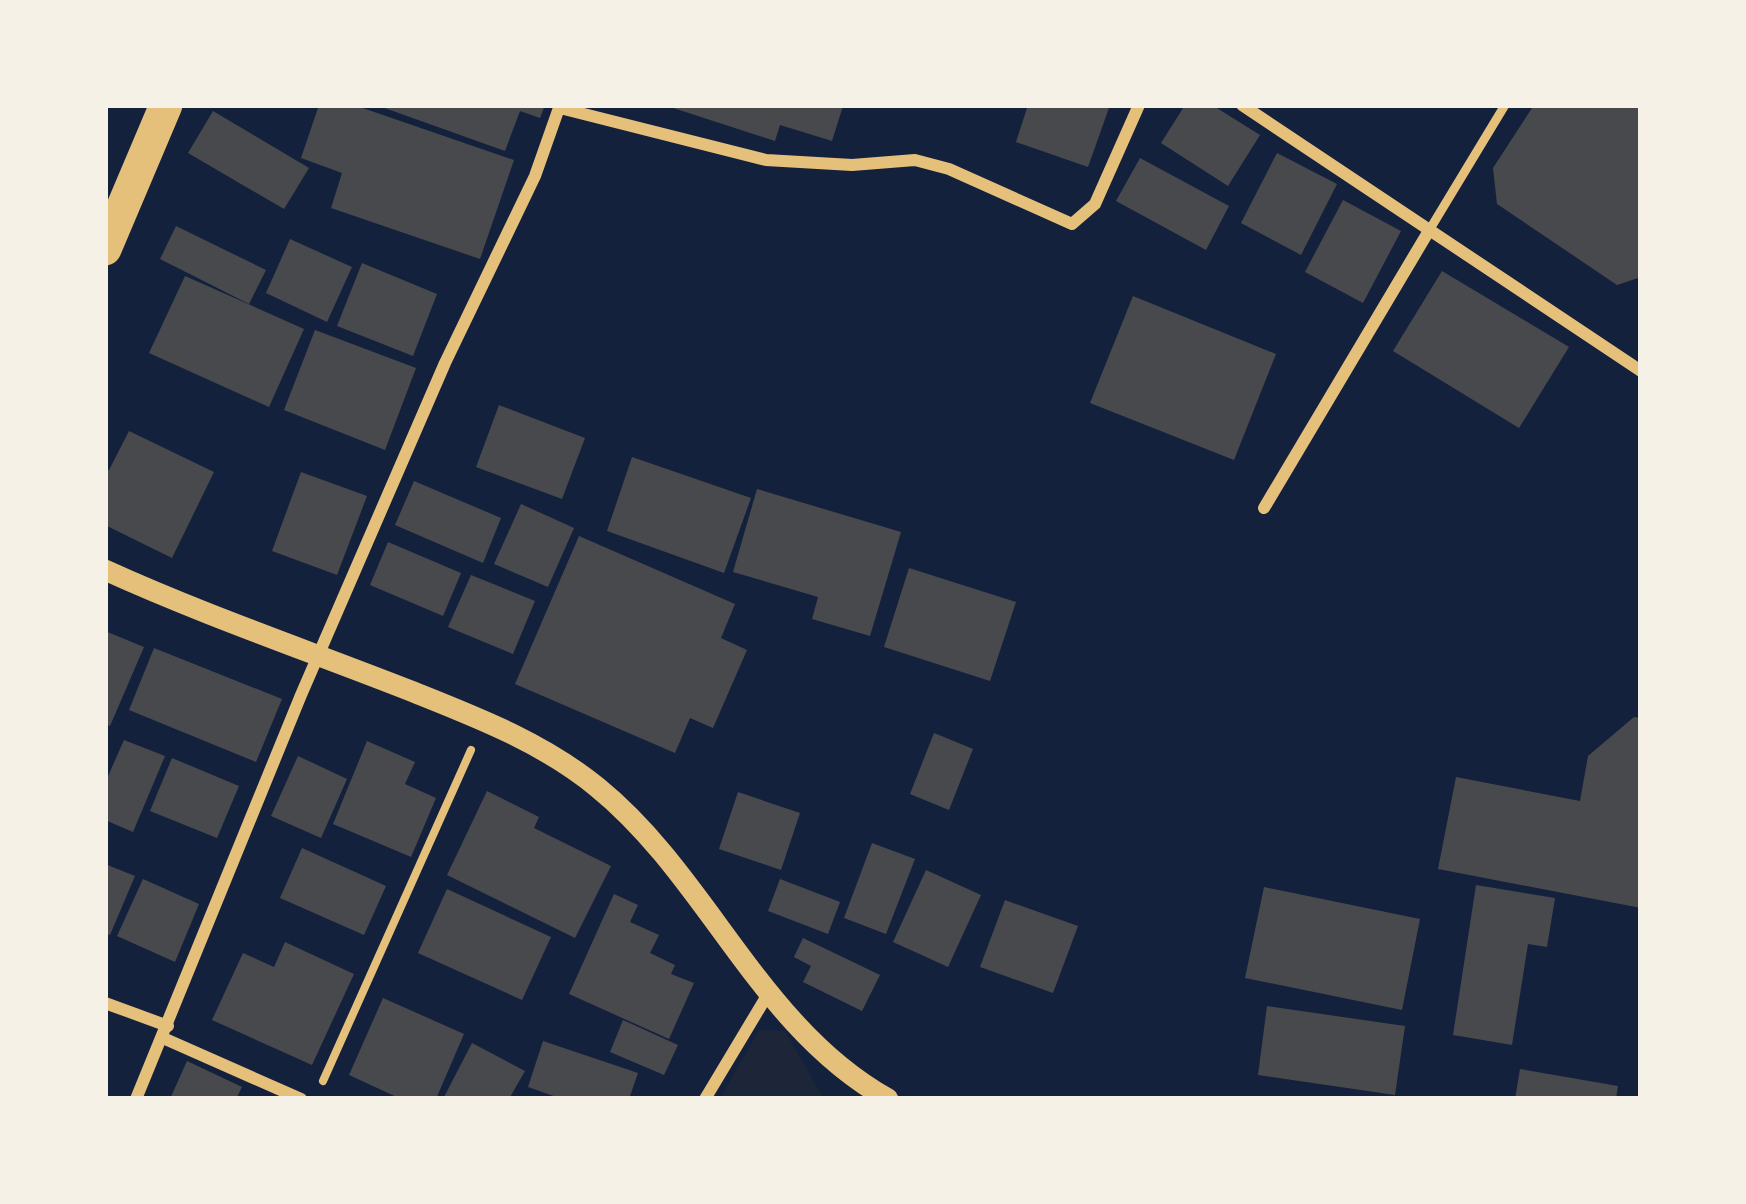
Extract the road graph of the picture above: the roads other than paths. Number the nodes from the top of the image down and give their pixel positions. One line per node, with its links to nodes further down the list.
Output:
1 (166, 105): 7 (highway)
2 (1138, 105): 5 (street)
3 (1242, 105): 6 (street)
4 (1505, 105): 6 (lane)
5 (560, 106): 11 (street)
6 (1430, 229): 8 (street); 9 (street)
7 (105, 249)
8 (1641, 371)
9 (1264, 508)
10 (105, 570): 11 (street)
11 (318, 655): 12 (street); 14 (street)
12 (768, 994): 17 (street); 18 (street)
13 (105, 1003): 14 (street)
14 (165, 1032): 15 (street); 16 (street)
15 (136, 1099)
16 (301, 1099)
17 (705, 1099)
18 (888, 1099)

